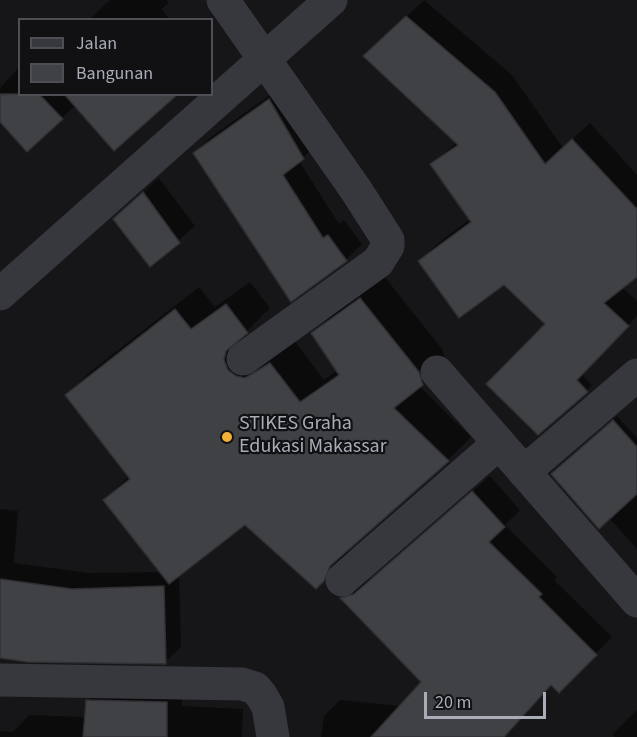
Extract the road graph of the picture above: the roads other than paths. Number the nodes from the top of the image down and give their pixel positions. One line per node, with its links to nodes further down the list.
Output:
1 (223, 0): 3 (street)
2 (331, 0): 3 (street)
3 (264, 57): 4 (street); 5 (street)
4 (0, 294)
5 (243, 358)
6 (437, 372): 8 (street)
7 (637, 375): 9 (street)
8 (499, 443): 9 (street); 10 (street)
9 (524, 472): 11 (street)
10 (342, 580)
11 (637, 601)
12 (0, 680): 13 (street)
13 (273, 737)

